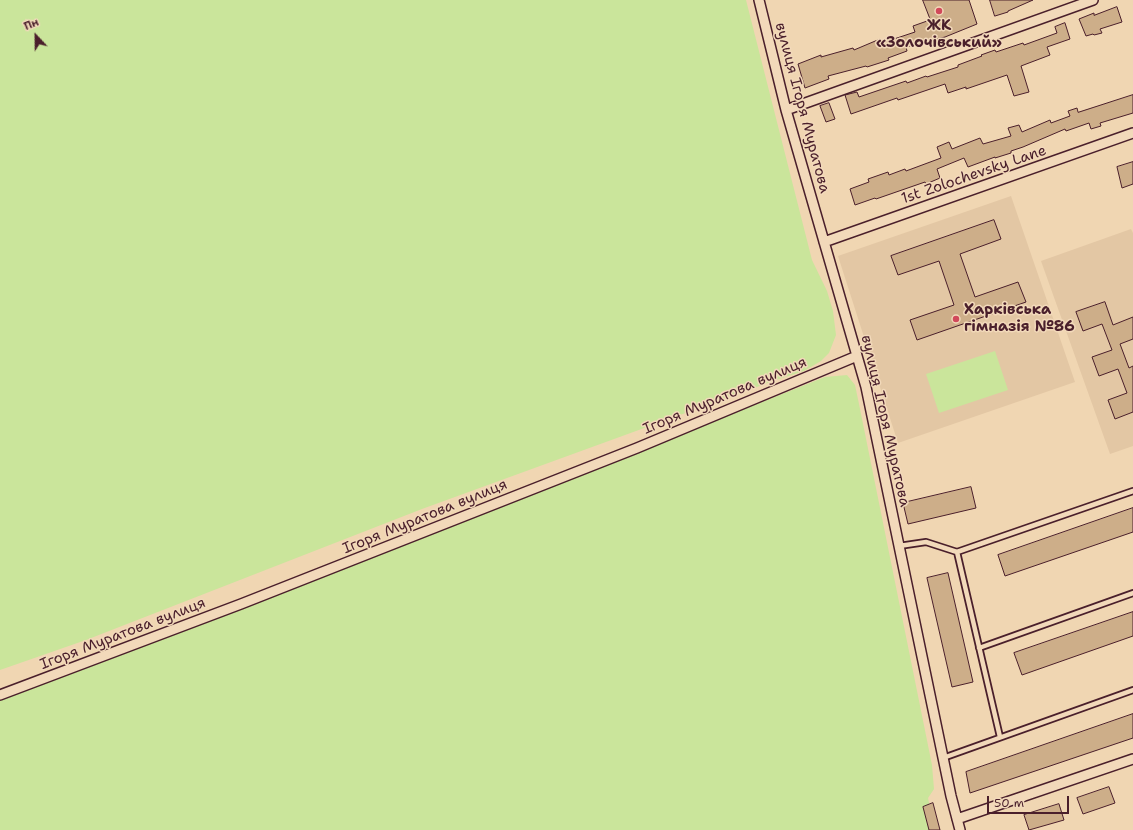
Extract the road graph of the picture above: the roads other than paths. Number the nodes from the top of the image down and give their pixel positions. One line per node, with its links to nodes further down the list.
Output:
1 (759, 0): 3 (street, вулиця Ігоря Муратова)
2 (1093, 0): 3 (street)
3 (786, 110): 5 (street, вулиця Ігоря Муратова)
4 (1133, 133): 5 (street, 1st Zolochevsky Lane)
5 (824, 242): 6 (street, вулиця Ігоря Муратова)
6 (856, 356): 8 (street, вулиця Ігоря Муратова); 13 (street, Ігоря Муратова вулиця)
7 (1133, 491): 9 (lane)
8 (899, 546): 9 (lane); 15 (street, вулиця Ігоря Муратова)
9 (957, 552): 11 (lane)
10 (1133, 593): 11 (lane)
11 (979, 648): 14 (lane)
12 (1133, 690): 14 (lane)
13 (0, 695)
14 (1000, 737): 15 (lane)
15 (943, 758): 17 (street, вулиця Ігоря Муратова)
16 (1133, 759): 17 (street)
17 (957, 818): 18 (street, вулиця Ігоря Муратова)
18 (960, 830)

